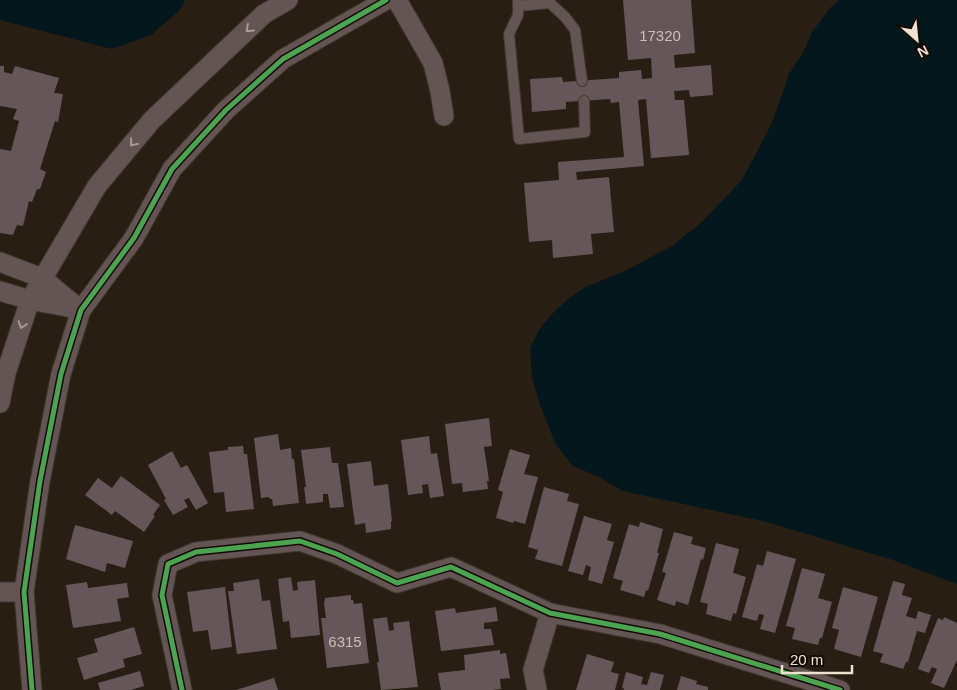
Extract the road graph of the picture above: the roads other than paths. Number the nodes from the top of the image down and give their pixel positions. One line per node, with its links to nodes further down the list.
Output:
1 (288, 0): 10 (street, one-way to 10)
2 (386, 0): 13 (street)
3 (397, 0): 8 (street)
4 (550, 2): 5 (lane); 6 (lane)
5 (518, 3): 7 (lane)
6 (582, 81)
7 (584, 101)
8 (444, 116)
9 (0, 262): 10 (street)
10 (42, 278): 12 (street); 13 (street)
11 (0, 291): 12 (street)
12 (30, 300): 13 (street); 14 (street, one-way to 14)
13 (81, 310): 16 (street)
14 (0, 403)
15 (0, 592): 16 (street)
16 (24, 592): 18 (street)
17 (550, 613): 19 (street); 20 (street); 21 (street)
18 (32, 690)
19 (182, 690)
20 (537, 690)
21 (840, 690)

